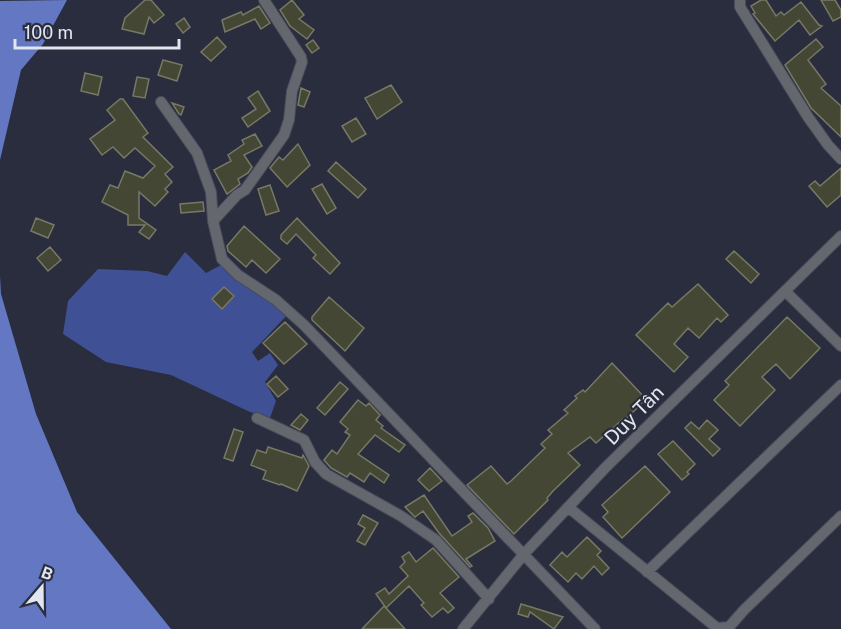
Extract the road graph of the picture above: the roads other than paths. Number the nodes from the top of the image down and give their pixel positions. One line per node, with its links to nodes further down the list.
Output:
1 (264, 0): 5 (street)
2 (740, 0): 4 (street)
3 (161, 102): 5 (street)
4 (841, 159)
5 (213, 221): 13 (street)
6 (841, 236): 7 (street, Duy Tân)
7 (785, 291): 8 (street); 11 (street, Duy Tân)
8 (841, 346)
9 (841, 385): 14 (street)
10 (257, 418): 15 (street)
11 (568, 507): 13 (street, Duy Tân); 14 (street)
12 (841, 516): 14 (street)
13 (524, 554): 15 (street, Duy Tân); 17 (street)
14 (647, 572)
15 (489, 599): 16 (street, Duy Tân)
16 (463, 629)
17 (595, 629)

